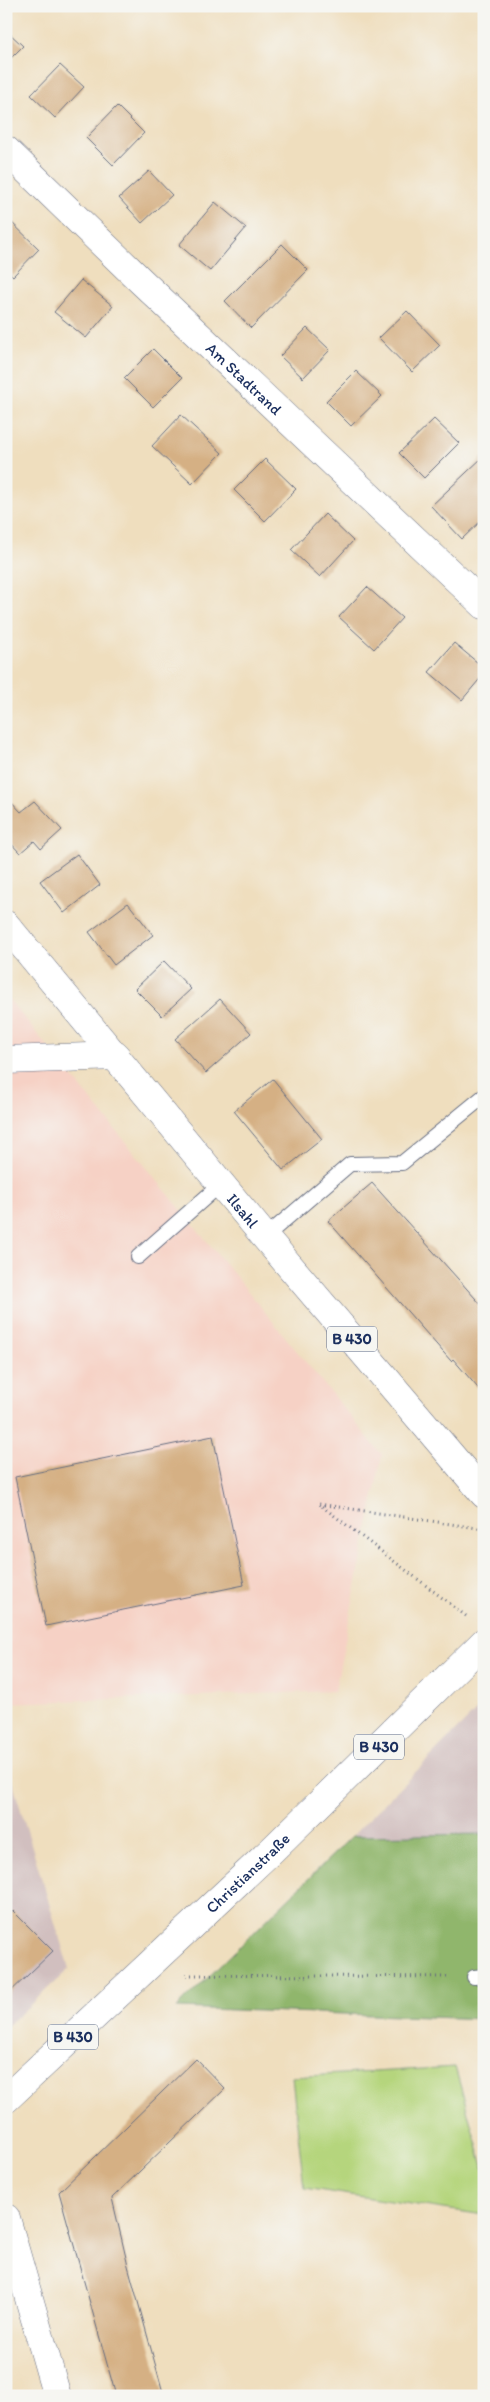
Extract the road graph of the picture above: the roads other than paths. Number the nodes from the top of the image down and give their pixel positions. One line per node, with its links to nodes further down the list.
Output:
1 (6, 150): 2 (main road, Am Stadtrand)
2 (484, 604)
3 (6, 925): 4 (main road, Ilsahl / B 430)
4 (116, 1056): 5 (main road); 7 (main road, Ilsahl / B 430)
5 (6, 1060)
6 (484, 1096): 8 (lane)
7 (222, 1183): 8 (main road, Ilsahl / B 430); 9 (lane)
8 (265, 1237): 10 (main road, Ilsahl / B 430)
9 (138, 1257)
10 (484, 1494)
11 (484, 1642): 12 (main road, Christianstraße / B 430)
12 (6, 2099)
13 (6, 2218): 14 (main road)
14 (57, 2396)

